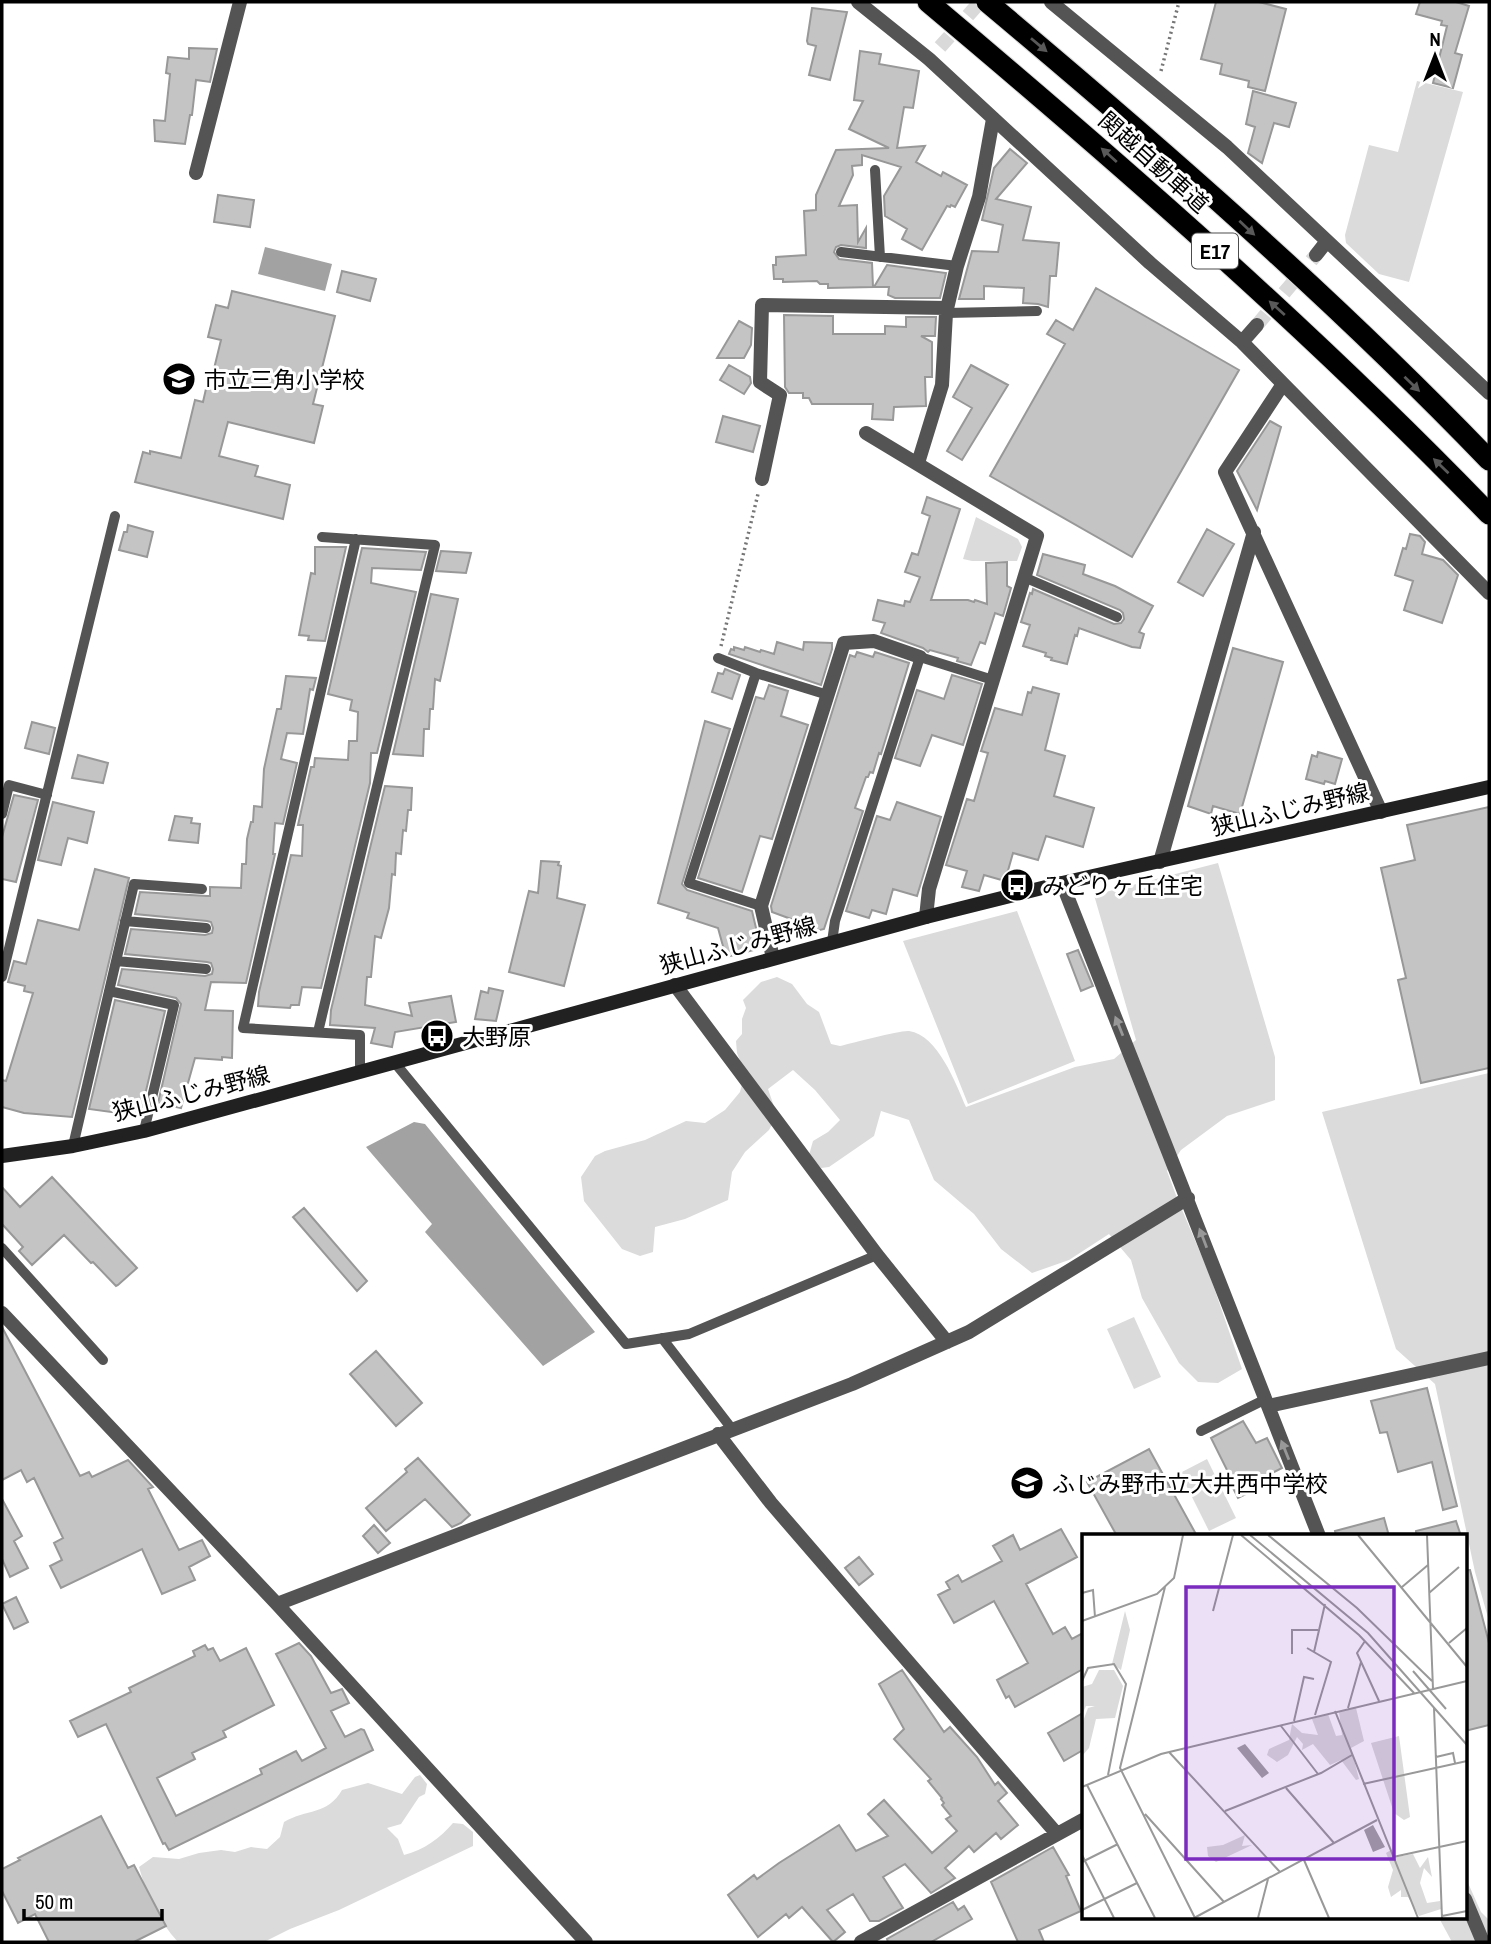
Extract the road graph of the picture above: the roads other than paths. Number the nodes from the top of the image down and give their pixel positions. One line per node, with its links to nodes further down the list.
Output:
1 (240, 2): 10 (street)
2 (858, 2): 7 (street)
3 (928, 2): 26 (highway, 関越自動車道 / E17, one-way to 3)
4 (987, 2): 23 (highway, 関越自動車道 / E17, one-way to 23)
5 (1051, 2): 11 (street)
6 (940, 47): 7 (street)
7 (929, 59): 8 (street)
8 (993, 119): 15 (street); 19 (street)
9 (875, 170): 14 (lane)
10 (196, 173)
11 (1328, 241): 13 (street); 21 (street)
12 (841, 252): 14 (lane)
13 (1315, 255)
14 (880, 257): 15 (lane)
15 (957, 266): 16 (street)
16 (947, 310): 17 (lane); 24 (street); 25 (street)
17 (1037, 311)
18 (1257, 325): 19 (street)
19 (1242, 342): 20 (street)
20 (1283, 383): 28 (street); 32 (street)
21 (1489, 393)
22 (866, 433): 24 (street)
23 (1489, 460)
24 (918, 463): 31 (street)
25 (762, 479)
26 (1489, 514)
27 (114, 516): 40 (lane)
28 (1254, 531): 41 (street); 43 (street)
29 (322, 537): 30 (lane)
30 (356, 540): 57 (lane); 57 (lane)
31 (1026, 578): 33 (lane); 37 (street)
32 (1489, 593)
33 (1117, 617)
34 (920, 657): 37 (lane); 38 (street); 50 (lane)
35 (718, 658): 36 (lane)
36 (756, 673): 38 (lane); 46 (lane)
37 (993, 680): 47 (street)
38 (828, 695): 46 (street)
39 (1489, 787): 41 (main road, 狭山ふじみ野線)
40 (47, 794): 42 (lane); 54 (lane)
41 (1381, 812): 43 (main road, 狭山ふじみ野線)
42 (2, 814)
43 (1160, 862): 44 (main road, 狭山ふじみ野線)
44 (1062, 883): 47 (main road, 狭山ふじみ野線); 63 (street, one-way to 44)
45 (202, 889): 48 (lane)
46 (761, 906): 51 (street)
47 (926, 917): 50 (main road, 狭山ふじみ野線)
48 (125, 921): 49 (lane); 52 (lane)
49 (206, 928)
50 (832, 942): 51 (main road, 狭山ふじみ野線)
51 (773, 958): 55 (main road, 狭山ふじみ野線)
52 (116, 961): 53 (lane); 56 (lane)
53 (206, 969)
54 (2, 977)
55 (675, 985): 58 (main road, 狭山ふじみ野線); 65 (street)
56 (109, 991): 60 (lane); 61 (lane)
57 (318, 1032): 59 (lane)
58 (395, 1063): 59 (main road, 狭山ふじみ野線); 67 (lane)
59 (360, 1073): 60 (main road, 狭山ふじみ野線)
60 (144, 1131): 61 (main road, 狭山ふじみ野線)
61 (73, 1146): 62 (main road, 狭山ふじみ野線)
62 (2, 1156)
63 (1188, 1198): 68 (street); 71 (street, one-way to 63)
64 (2, 1248): 70 (lane)
65 (877, 1255): 67 (lane); 68 (street)
66 (2, 1313): 75 (street)
67 (662, 1338): 73 (lane)
68 (947, 1342): 73 (street)
69 (1489, 1358): 71 (street)
70 (103, 1360)
71 (1266, 1403): 72 (lane); 74 (street, one-way to 71)
72 (1201, 1431)
73 (725, 1432): 75 (street); 77 (street)
74 (1318, 1534)
75 (277, 1604): 80 (street)
76 (1082, 1821): 77 (street)
77 (1057, 1834): 81 (street)
78 (1466, 1901): 79 (street)
79 (1483, 1933)
80 (586, 1942)
81 (861, 1942)

